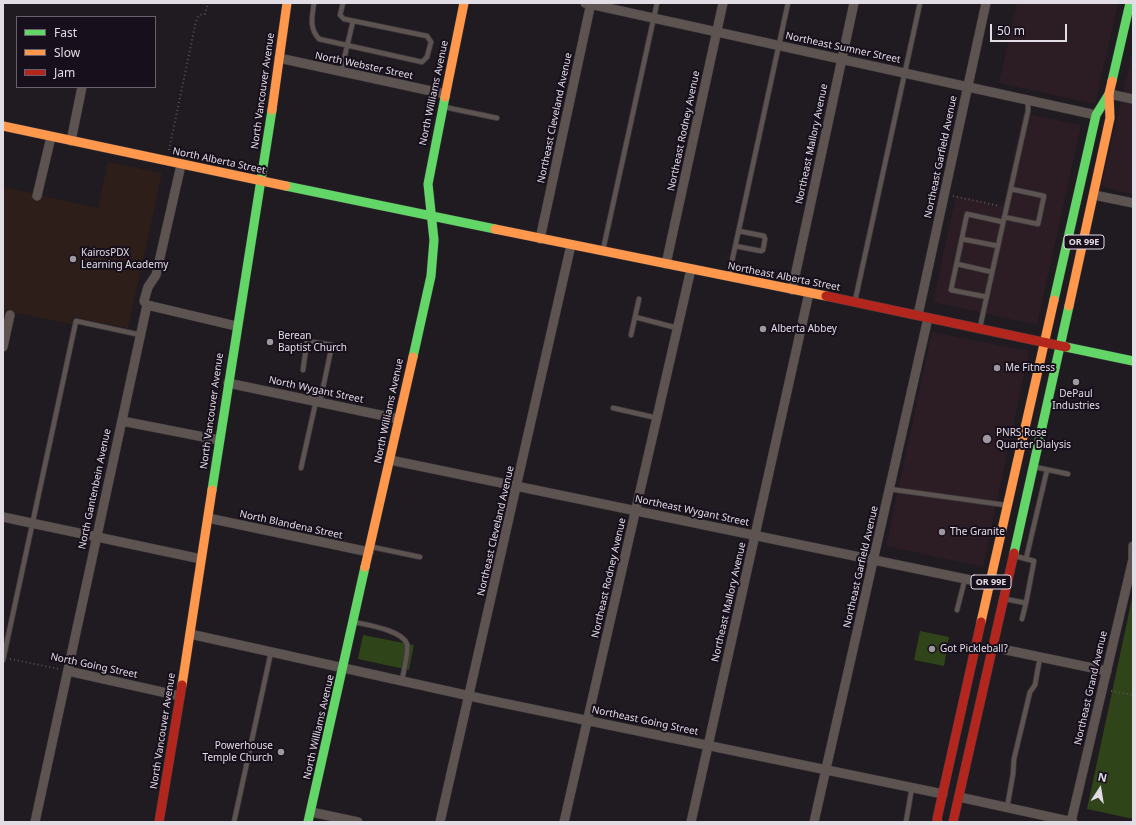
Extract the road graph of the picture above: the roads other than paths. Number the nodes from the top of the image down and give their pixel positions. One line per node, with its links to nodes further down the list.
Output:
1 (287, 3): 18 (main road, North Vancouver Avenue)
2 (314, 3): 16 (lane)
3 (343, 3): 14 (lane)
4 (464, 3): 24 (main road, North Williams Avenue)
5 (657, 3): 13 (lane)
6 (723, 3): 15 (street, Northeast Rodney Avenue)
7 (788, 3): 17 (lane)
8 (854, 3): 19 (street, Northeast Mallory Avenue)
9 (920, 3): 21 (lane)
10 (986, 3): 22 (street, Northeast Garfield Avenue)
11 (589, 4): 13 (street, Northeast Sumner Street); 43 (street, Northeast Cleveland Avenue)
12 (1131, 5): 25 (main road, OR 99E)
13 (654, 18): 15 (street, Northeast Sumner Street); 48 (lane)
14 (353, 21): 16 (lane); 16 (lane)
15 (717, 32): 17 (street, Northeast Sumner Street); 49 (street, Northeast Rodney Avenue)
16 (347, 46): 20 (lane)
17 (779, 46): 19 (street, Northeast Sumner Street); 42 (lane)
18 (279, 58): 20 (street, North Webster Street); 35 (main road, North Vancouver Avenue)
19 (842, 59): 21 (street, Northeast Sumner Street); 54 (street, Northeast Mallory Avenue)
20 (341, 72): 24 (street, North Webster Street)
21 (904, 73): 22 (street, Northeast Sumner Street); 58 (lane)
22 (967, 87): 27 (street, Northeast Sumner Street); 61 (street, Northeast Garfield Avenue)
23 (82, 88): 33 (street)
24 (445, 94): 28 (main road, North Williams Avenue)
25 (1109, 94): 26 (street); 29 (main road, OR 99E); 37 (main road, OR 99E)
26 (1133, 99)
27 (1028, 100): 29 (street, Northeast Sumner Street); 36 (lane)
28 (442, 107): 30 (lane); 40 (main road, North Williams Avenue)
29 (1096, 115): 69 (main road, OR 99E)
30 (497, 118)
31 (3, 126): 32 (main road, North Alberta Street)
32 (51, 137): 33 (main road, North Alberta Street); 38 (street)
33 (71, 141): 34 (main road, North Alberta Street)
34 (181, 165): 35 (main road, North Alberta Street); 59 (street, North Gantenbein Avenue)
35 (261, 182): 40 (main road, North Alberta Street); 64 (main road, North Vancouver Avenue)
36 (1010, 189): 41 (lane); 41 (lane)
37 (1094, 195): 39 (street); 70 (main road, OR 99E)
38 (38, 196)
39 (1133, 203)
40 (430, 216): 43 (main road, Northeast Alberta Street); 78 (main road, North Williams Avenue)
41 (1004, 219): 44 (lane); 47 (lane)
42 (739, 231): 46 (lane); 46 (lane)
43 (540, 239): 45 (main road, Northeast Alberta Street)
44 (962, 239): 47 (lane); 50 (lane)
45 (571, 245): 48 (main road, Northeast Alberta Street); 86 (street, Northeast Cleveland Avenue)
46 (735, 246): 53 (lane)
47 (998, 246): 52 (lane)
48 (603, 251): 49 (main road, Northeast Alberta Street)
49 (666, 264): 51 (main road, Northeast Alberta Street)
50 (957, 264): 52 (lane); 56 (lane)
51 (690, 269): 53 (main road, Northeast Alberta Street); 65 (street, Northeast Rodney Avenue)
52 (992, 272): 56 (lane)
53 (729, 277): 54 (main road, Northeast Alberta Street)
54 (792, 290): 55 (main road, Northeast Alberta Street)
55 (809, 294): 58 (main road, Northeast Alberta Street); 93 (street, Northeast Mallory Avenue)
56 (987, 297): 66 (lane)
57 (639, 299): 62 (lane)
58 (855, 303): 61 (main road, Northeast Alberta Street)
59 (147, 305): 64 (street); 67 (street, North Gantenbein Avenue)
60 (10, 314): 71 (street)
61 (918, 315): 63 (main road, Northeast Alberta Street)
62 (634, 317): 65 (lane); 68 (lane)
63 (928, 318): 66 (main road, Northeast Alberta Street); 87 (street, Northeast Garfield Avenue)
64 (236, 326): 74 (main road, North Vancouver Avenue)
65 (677, 328): 77 (street, Northeast Rodney Avenue)
66 (980, 329): 69 (main road, Northeast Alberta Street)
67 (141, 335): 79 (street, North Gantenbein Avenue); 92 (lane)
68 (630, 335)
69 (1045, 342): 70 (main road, Northeast Alberta Street); 88 (main road, OR 99E)
70 (1060, 346): 72 (main road, Northeast Alberta Street); 82 (main road, OR 99E)
71 (3, 347)
72 (1133, 361)
73 (302, 370): 75 (lane)
74 (228, 383): 75 (street, North Wygant Street); 80 (main road, North Vancouver Avenue)
75 (318, 402): 78 (street, North Wygant Street); 83 (lane)
76 (613, 408): 77 (lane)
77 (657, 418): 89 (street, Northeast Rodney Avenue)
78 (399, 419): 81 (main road, North Williams Avenue)
79 (122, 421): 80 (street); 94 (street, North Gantenbein Avenue)
80 (219, 440): 91 (main road, North Vancouver Avenue)
81 (390, 460): 86 (street, Northeast Wygant Street); 96 (main road, North Williams Avenue)
82 (1033, 467): 84 (lane); 97 (main road, OR 99E)
83 (301, 468)
84 (1047, 470): 85 (lane); 101 (lane)
85 (1068, 474)
86 (517, 486): 89 (street, Northeast Wygant Street); 119 (street, Northeast Cleveland Avenue)
87 (890, 489): 88 (lane); 102 (street, Northeast Garfield Avenue)
88 (1008, 505): 104 (main road, OR 99E)
89 (636, 510): 93 (street, Northeast Wygant Street); 121 (street, Northeast Rodney Avenue)
90 (3, 516): 92 (street)
91 (208, 518): 96 (street, North Blandena Street); 100 (main road, North Vancouver Avenue)
92 (32, 523): 94 (street); 114 (lane)
93 (755, 535): 102 (street, Northeast Wygant Street); 122 (street, Northeast Mallory Avenue)
94 (96, 537): 100 (street); 116 (street, North Gantenbein Avenue)
95 (1133, 546): 99 (street, Northeast Grand Avenue)
96 (370, 550): 98 (lane); 109 (main road, North Williams Avenue)
97 (1013, 556): 101 (lane); 105 (main road, OR 99E)
98 (420, 557)
99 (1133, 558): 117 (street, Northeast Grand Avenue)
100 (201, 559): 110 (main road, North Vancouver Avenue)
101 (1026, 559): 106 (lane)
102 (874, 560): 103 (street, Northeast Wygant Street); 123 (street, Northeast Garfield Avenue)
103 (965, 578): 104 (street, Northeast Wygant Street); 107 (lane)
104 (990, 584): 125 (main road, OR 99E)
105 (1003, 598): 106 (lane); 111 (main road, OR 99E)
106 (1026, 603): 108 (lane)
107 (957, 610)
108 (1022, 619)
109 (354, 622): 115 (main road, North Williams Avenue); 118 (lane)
110 (190, 634): 112 (street); 120 (main road, North Vancouver Avenue)
111 (992, 647): 113 (street); 126 (main road, OR 99E)
112 (271, 652): 115 (street); 131 (lane)
113 (1040, 657): 117 (street); 127 (lane)
114 (3, 659)
115 (343, 668): 118 (street, Northeast Going Street); 128 (main road, North Williams Avenue)
116 (68, 671): 120 (street, North Going Street); 129 (street, North Gantenbein Avenue)
117 (1106, 671): 141 (street, Northeast Grand Avenue)
118 (402, 681): 119 (street, Northeast Going Street)
119 (470, 695): 121 (street, Northeast Going Street); 134 (street, Northeast Cleveland Avenue)
120 (180, 696): 130 (main road, North Vancouver Avenue)
121 (589, 720): 122 (street, Northeast Going Street); 135 (street, Northeast Rodney Avenue)
122 (708, 745): 123 (street, Northeast Going Street); 136 (street, Northeast Mallory Avenue)
123 (826, 769): 124 (street, Northeast Going Street); 137 (street, Northeast Garfield Avenue)
124 (912, 787): 125 (street, Northeast Going Street); 138 (lane)
125 (943, 794): 139 (main road, OR 99E)
126 (958, 797): 127 (street); 140 (main road, OR 99E)
127 (1007, 808): 141 (street)
128 (311, 812): 132 (main road, North Williams Avenue); 133 (street)
129 (35, 822)
130 (159, 822)
131 (234, 822)
132 (308, 822)
133 (358, 822)
134 (440, 822)
135 (564, 822)
136 (691, 822)
137 (814, 822)
138 (906, 822)
139 (938, 822)
140 (953, 822)
141 (1072, 822)

